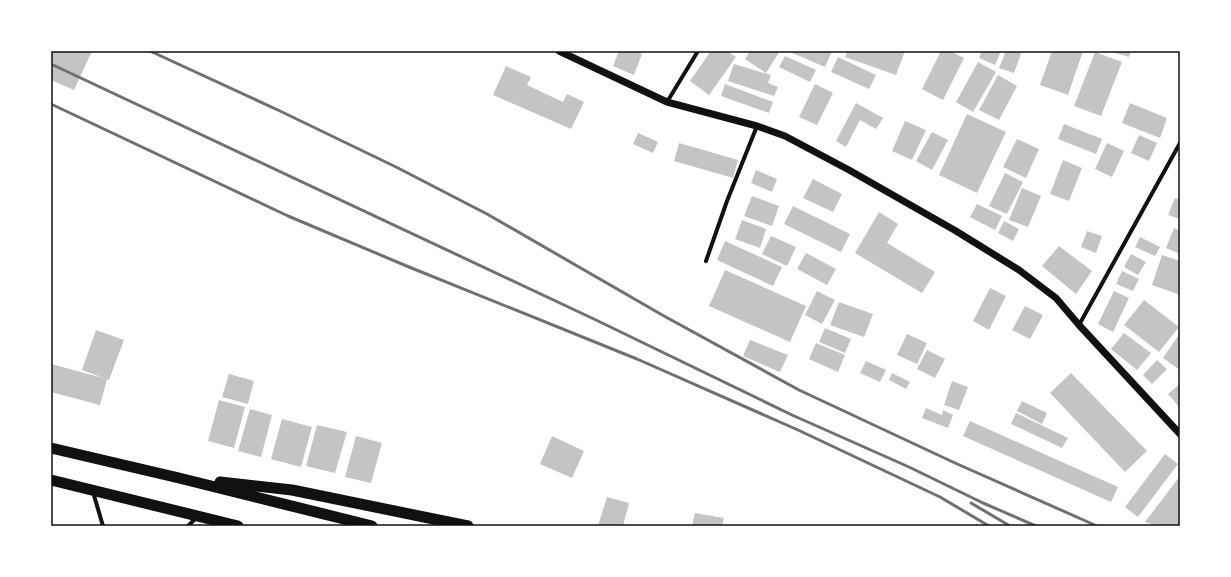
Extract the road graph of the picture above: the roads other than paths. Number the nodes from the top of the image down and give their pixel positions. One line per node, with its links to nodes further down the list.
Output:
1 (559, 51): 3 (street)
2 (698, 51): 3 (street)
3 (667, 102): 4 (street)
4 (757, 126): 6 (street); 7 (street)
5 (1180, 143): 7 (street)
6 (706, 261)
7 (1079, 324): 8 (street)
8 (1180, 434)
9 (51, 448): 10 (highway)
10 (179, 478): 17 (highway); 18 (highway)
11 (51, 480): 12 (highway)
12 (93, 491): 13 (highway); 14 (street)
13 (198, 516): 15 (street); 16 (highway)
14 (103, 526)
15 (188, 526)
16 (238, 526)
17 (372, 526)
18 (468, 526)

